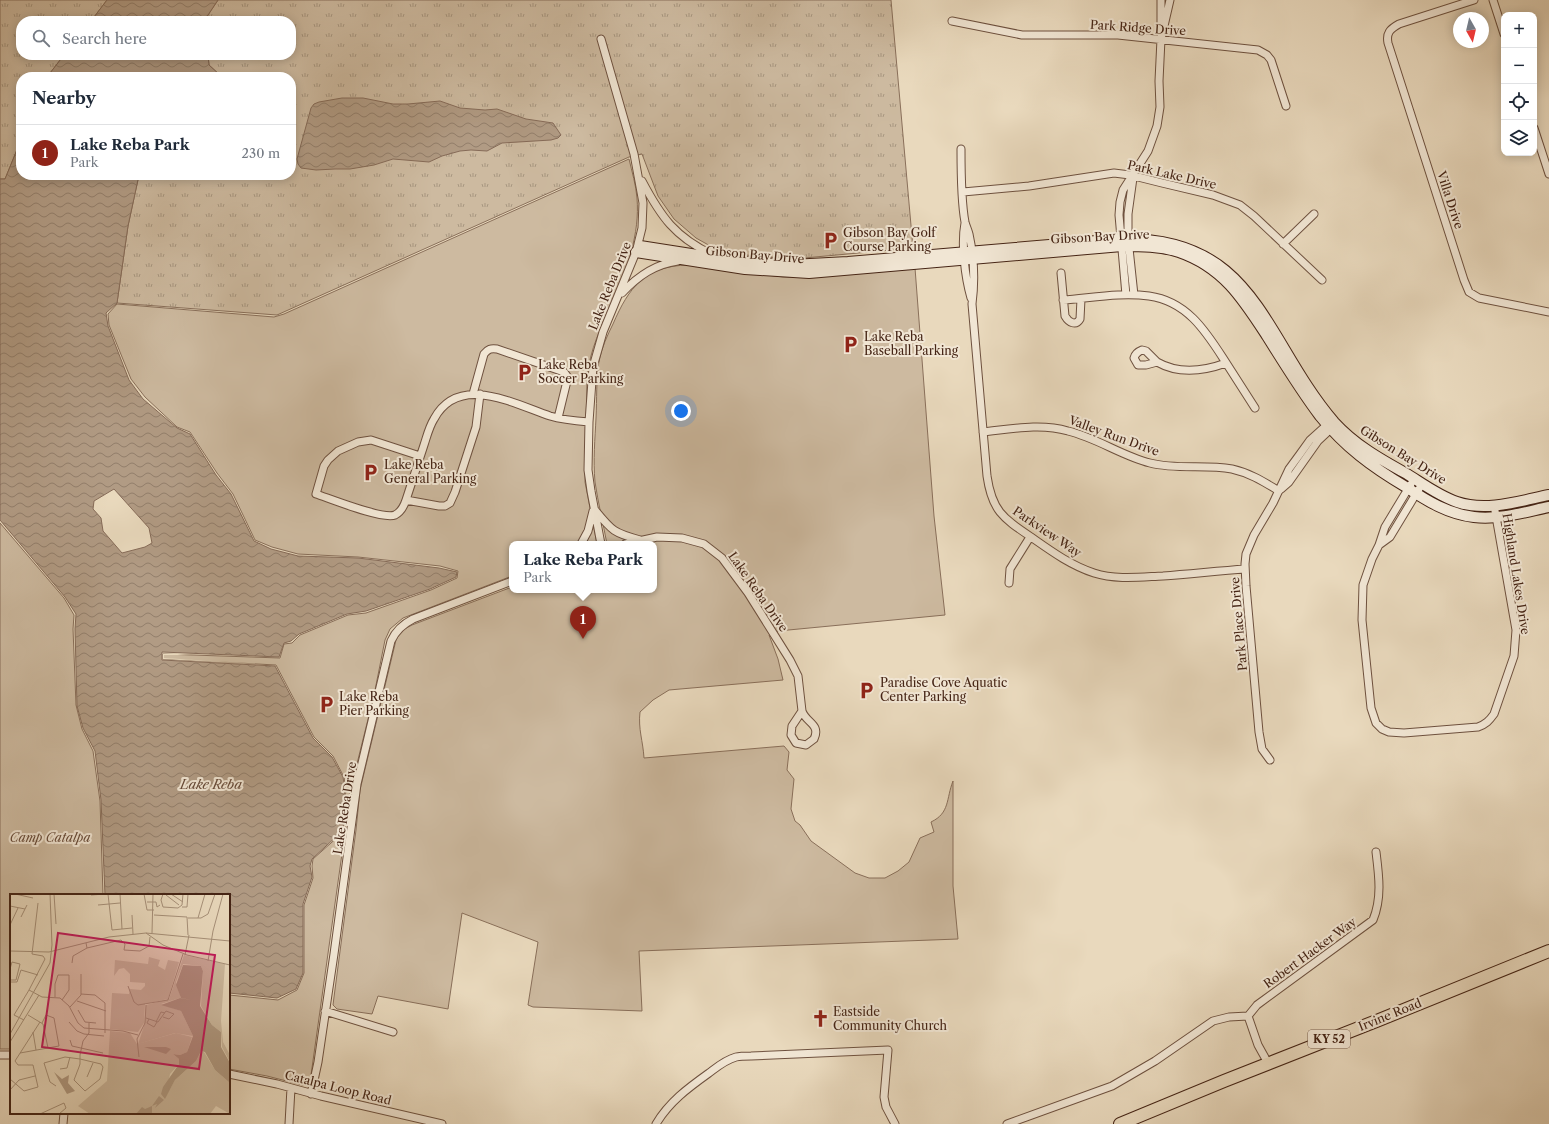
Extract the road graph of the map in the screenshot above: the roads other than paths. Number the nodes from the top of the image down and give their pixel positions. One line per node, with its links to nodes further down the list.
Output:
1 (1161, 0): 8 (street)
2 (1170, 0): 8 (street)
3 (1474, 0): 31 (street, Villa Drive)
4 (1493, 0): 6 (street)
5 (952, 21): 8 (street, Park Ridge Drive)
6 (1501, 25)
7 (601, 39): 12 (street, Lake Reba Drive)
8 (1161, 39): 9 (street, Park Ridge Drive); 14 (street)
9 (1286, 106)
10 (1537, 137): 13 (street)
11 (961, 148): 15 (street, Parkview Way)
12 (639, 174): 19 (street, Lake Reba Drive); 21 (street)
13 (1549, 174)
14 (1133, 176): 15 (street, Park Lake Drive); 17 (street); 18 (street, Park Lake Drive)
15 (963, 192): 20 (street, Parkview Way)
16 (1314, 214): 18 (street)
17 (1125, 242): 20 (street, Gibson Bay Drive); 26 (street); 27 (street); 38 (street, Gibson Bay Drive)
18 (1283, 244): 25 (street, Park Lake Drive)
19 (637, 249): 21 (street, Gibson Bay Drive); 22 (street, Gibson Bay Drive); 28 (street, Lake Reba Drive)
20 (968, 255): 23 (street, Gibson Bay Drive); 39 (street, Parkview Way)
21 (721, 258): 23 (street, Gibson Bay Drive)
22 (685, 261): 23 (street, Gibson Bay Drive); 28 (street)
23 (791, 269)
24 (1061, 273): 30 (street)
25 (1322, 280)
26 (1126, 295): 27 (street); 29 (street)
27 (1134, 295): 33 (street)
28 (618, 297): 37 (street, Lake Reba Drive)
29 (1081, 299): 30 (street); 30 (street)
30 (1063, 300)
31 (1549, 312)
32 (1157, 362): 33 (street)
33 (1226, 363): 35 (street)
34 (476, 394): 36 (street); 36 (street); 40 (street); 45 (street)
35 (1254, 408)
36 (558, 418): 37 (street)
37 (589, 422): 48 (street, Lake Reba Drive)
38 (1332, 424): 41 (street, Gibson Bay Drive); 42 (street, Park Place Drive); 43 (street, Gibson Bay Drive)
39 (983, 432): 42 (street, Valley Run Drive); 50 (street, Parkview Way)
40 (420, 456): 45 (street); 45 (street)
41 (1418, 482): 43 (street); 46 (street, Gibson Bay Drive)
42 (1279, 491): 55 (street, Park Place Drive)
43 (1412, 491): 49 (street, Gibson Bay Drive); 49 (street, Highland Lakes Drive)
44 (1549, 495): 46 (street, Gibson Bay Drive)
45 (406, 500)
46 (1494, 505): 49 (street, Highland Lakes Drive)
47 (1549, 507): 49 (street, Gibson Bay Drive)
48 (594, 509): 51 (street); 52 (street); 53 (street, Lake Reba Drive)
49 (1496, 517)
50 (1030, 537): 55 (street, Parkview Way); 57 (street)
51 (642, 540): 54 (street, Lake Reba Drive); 58 (street, Lake Reba Drive)
52 (583, 541)
53 (600, 541)
54 (638, 541)
55 (1245, 569): 59 (street, Park Place Drive)
56 (509, 582): 63 (street, Lake Reba Drive)
57 (1009, 583)
58 (802, 711): 58 (street)
59 (1270, 760)
60 (1376, 852): 64 (street, Robert Hacker Way)
61 (1549, 945): 62 (main road)
62 (1545, 954): 66 (main road, Irvine Road / KY 52)
63 (325, 1011): 65 (street); 69 (street, Lake Reba Drive)
64 (1248, 1016): 66 (street); 76 (street)
65 (393, 1032)
66 (1268, 1063): 77 (main road, Irvine Road / KY 52)
67 (230, 1074): 68 (street, Catalpa Loop Road)
68 (291, 1088): 69 (street, Catalpa Loop Road); 72 (street)
69 (311, 1094): 73 (street, Catalpa Loop Road)
70 (64, 1114): 71 (street)
71 (63, 1124)
72 (289, 1124)
73 (442, 1124)
74 (656, 1124): 75 (street)
75 (895, 1124)
76 (1007, 1124)
77 (1120, 1124)

